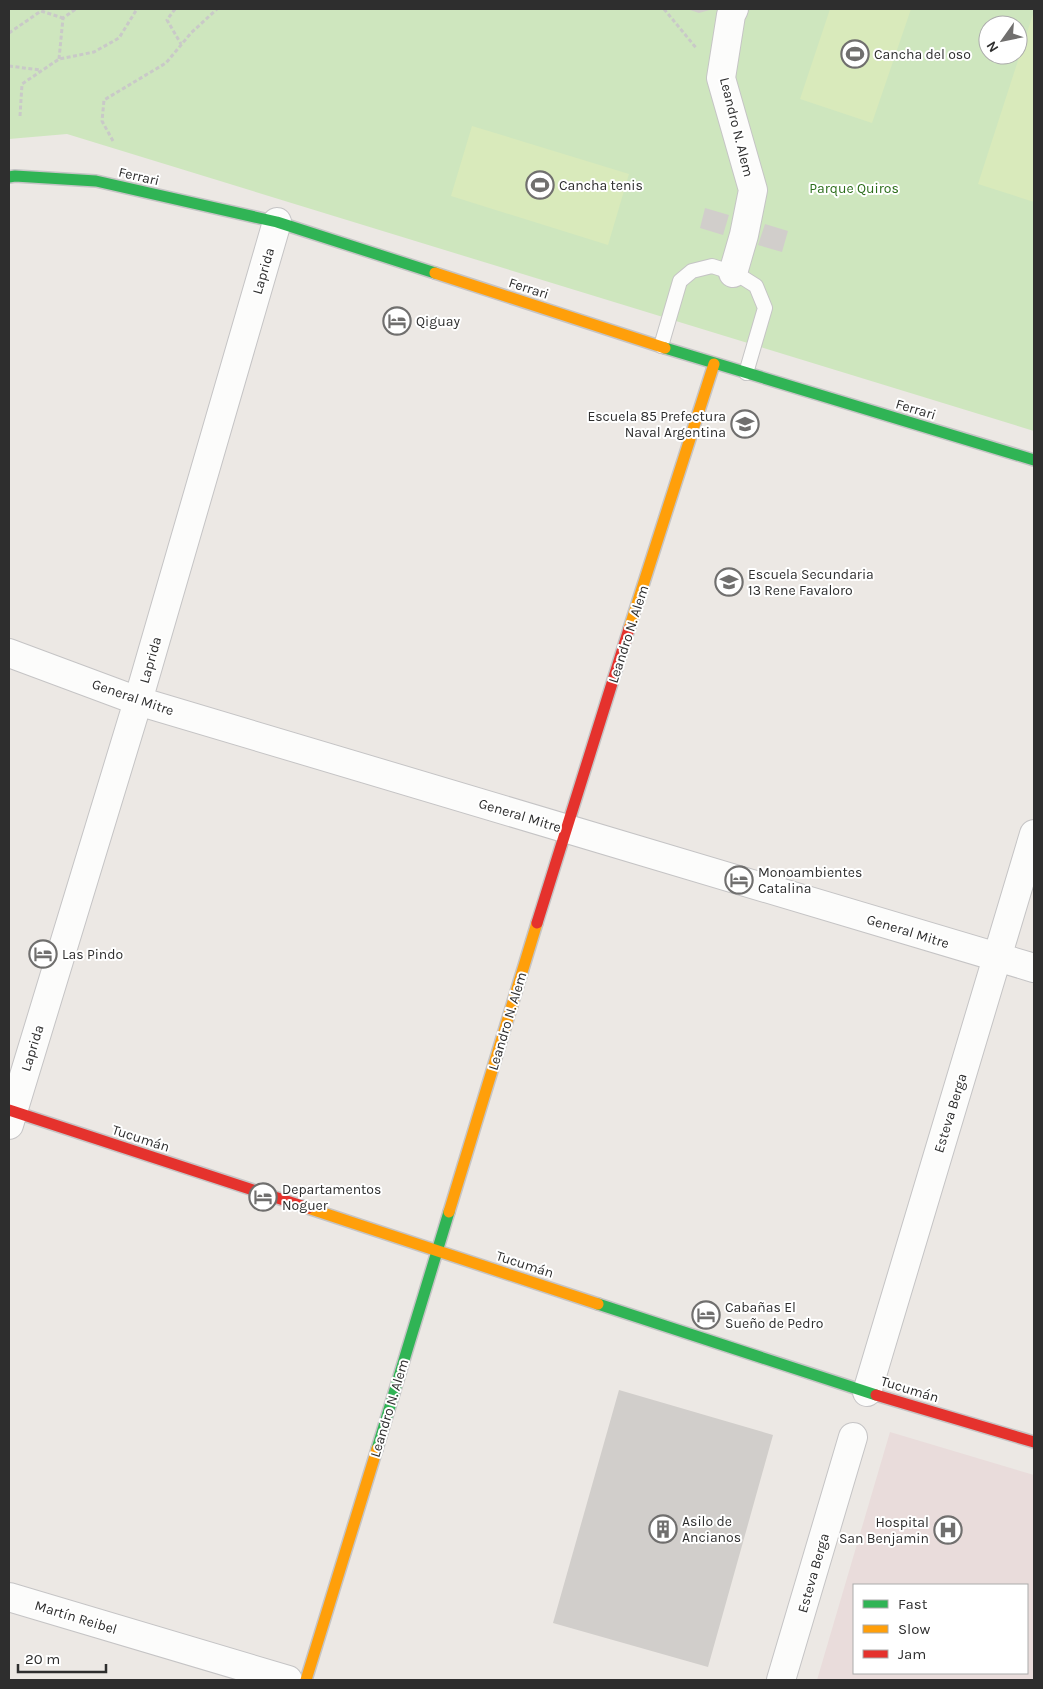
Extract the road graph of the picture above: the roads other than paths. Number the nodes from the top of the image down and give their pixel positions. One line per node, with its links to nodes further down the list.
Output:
1 (734, 9): 4 (street, Leandro N. Alem)
2 (9, 177): 3 (street, Ferrari)
3 (277, 222): 5 (street, Ferrari); 10 (street, Laprida)
4 (733, 273): 5 (lane); 7 (lane)
5 (661, 346): 6 (street, Ferrari)
6 (714, 364): 7 (street, Ferrari); 11 (street, Leandro N. Alem)
7 (746, 373): 8 (street, Ferrari)
8 (1034, 460)
9 (9, 653): 10 (street, General Mitre)
10 (138, 701): 11 (street, General Mitre); 15 (street, Laprida)
11 (566, 828): 13 (street, General Mitre); 16 (street, Leandro N. Alem)
12 (1034, 834): 13 (street, Esteva Berga)
13 (997, 957): 14 (street, General Mitre); 17 (street, Esteva Berga)
14 (1034, 968)
15 (10, 1115): 16 (street, Tucumán)
16 (437, 1251): 17 (street, Tucumán); 22 (street, Leandro N. Alem)
17 (867, 1392): 19 (street, Tucumán)
18 (853, 1437): 23 (street, Esteva Berga)
19 (1034, 1442)
20 (9, 1597): 21 (street, Martín Reibel)
21 (288, 1680)
22 (306, 1680)
23 (782, 1680)

